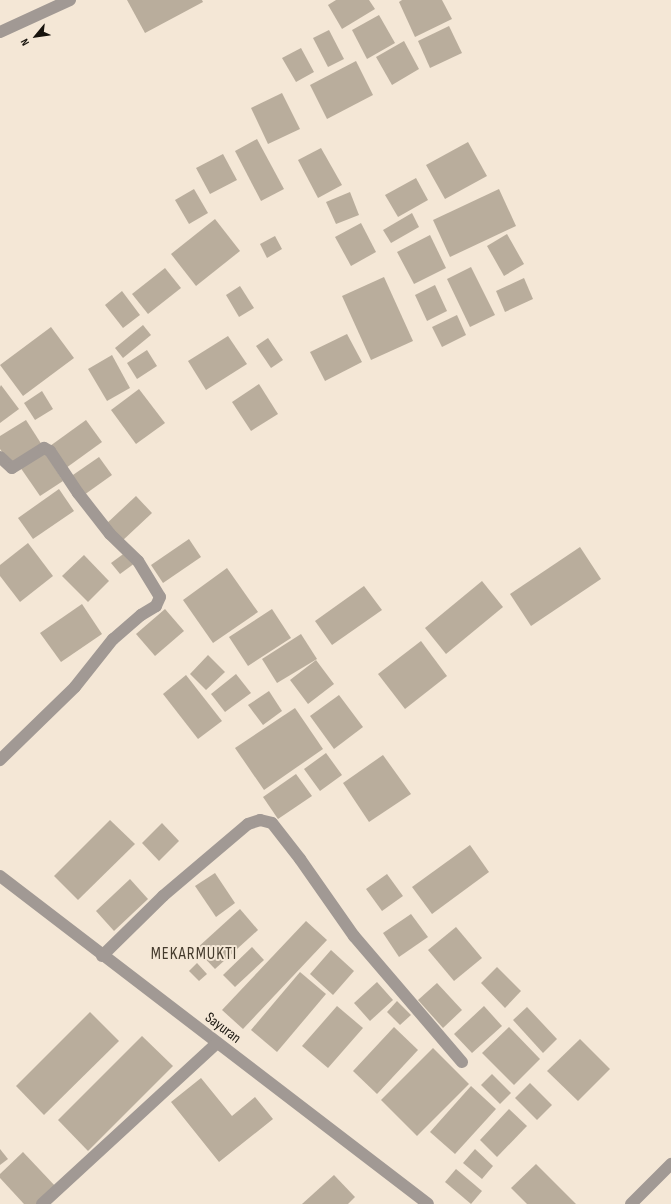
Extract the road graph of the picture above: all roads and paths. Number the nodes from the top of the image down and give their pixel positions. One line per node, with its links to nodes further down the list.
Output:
1 (70, 0): 2 (street)
2 (0, 32)
3 (0, 457): 4 (street)
4 (0, 760)
5 (0, 876): 6 (street, Sayuran)
6 (102, 956): 7 (street, Sayuran); 8 (street)
7 (217, 1043): 10 (street); 11 (street, Sayuran)
8 (462, 1062)
9 (671, 1164): 12 (street)
10 (42, 1204)
11 (428, 1204)
12 (631, 1204)

